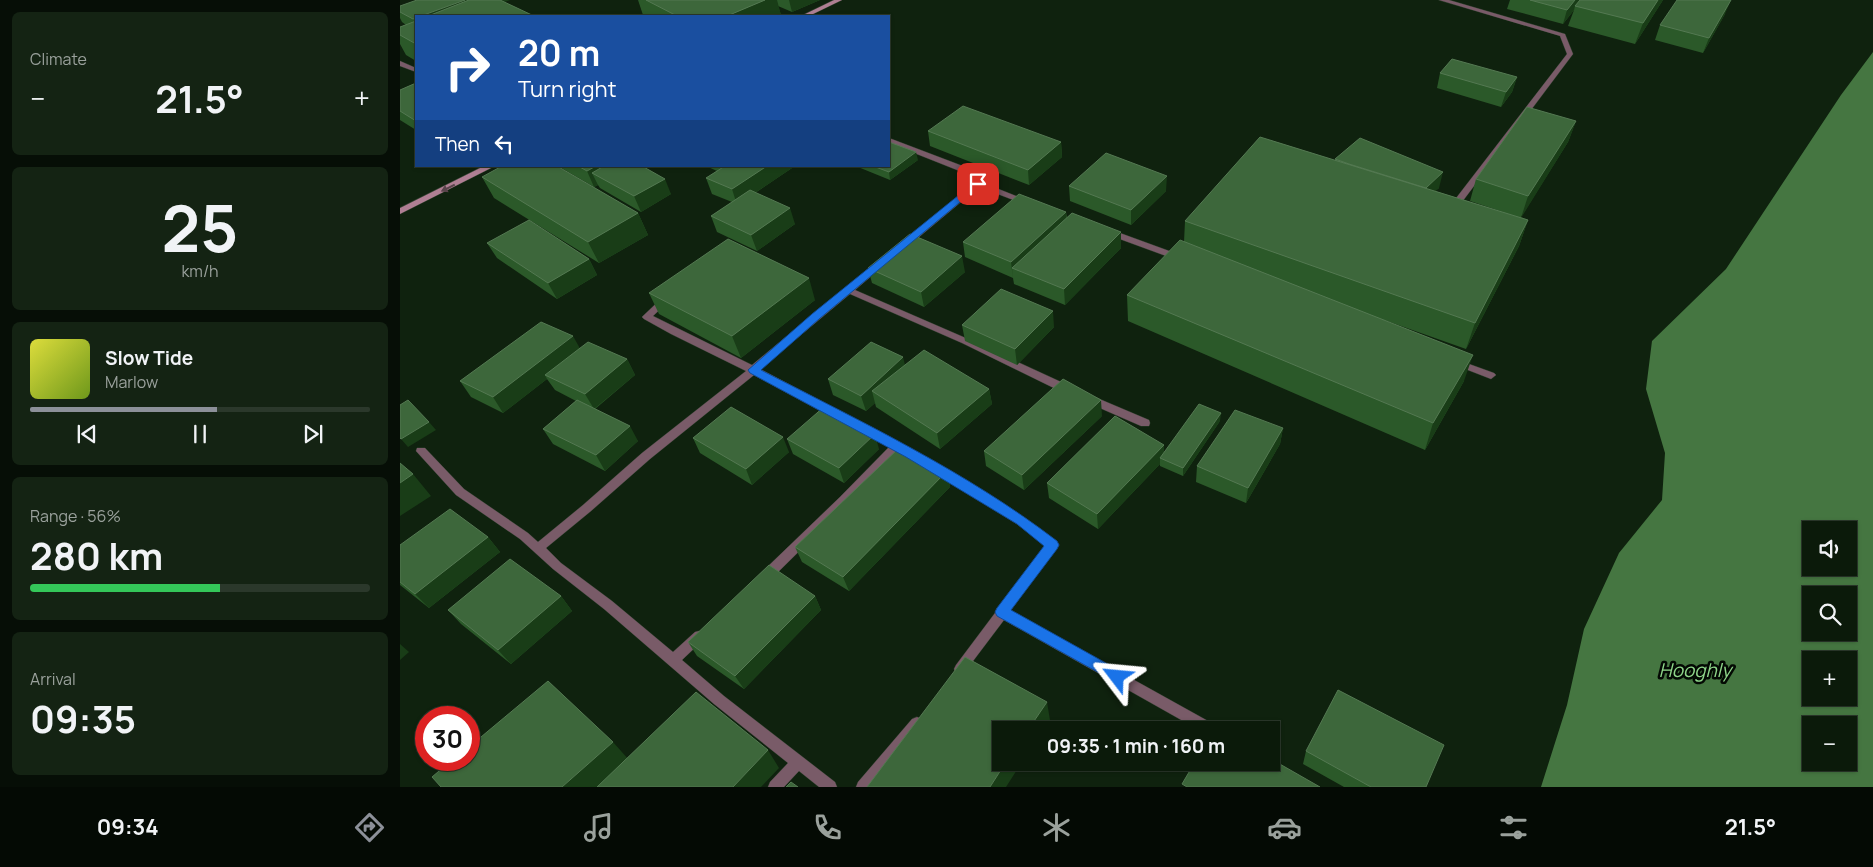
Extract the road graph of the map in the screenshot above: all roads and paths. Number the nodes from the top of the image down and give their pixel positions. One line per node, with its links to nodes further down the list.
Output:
1 (839, 0): 3 (street)
2 (1442, 0): 10 (street)
3 (806, 15)
4 (400, 63): 5 (street)
5 (415, 70)
6 (890, 140): 8 (street)
7 (490, 167): 11 (street, one-way to 11)
8 (978, 184): 9 (street); 14 (street)
9 (1033, 204)
10 (1453, 208)
11 (400, 211)
12 (1097, 228): 13 (street)
13 (1189, 262)
14 (848, 290): 17 (street); 19 (street)
15 (672, 295): 17 (street)
16 (1447, 358): 18 (street)
17 (754, 370): 20 (street); 22 (street)
18 (1491, 375)
19 (1145, 423)
20 (896, 446): 23 (street); 24 (street)
21 (421, 451): 22 (street)
22 (538, 548): 26 (street)
23 (757, 584)
24 (1001, 612): 27 (street); 29 (street)
25 (707, 629): 26 (street)
26 (672, 661): 30 (street)
27 (950, 682)
28 (927, 710): 33 (street)
29 (1196, 721)
30 (798, 762): 31 (street); 32 (street)
31 (775, 787)
32 (830, 787)
33 (863, 787)

